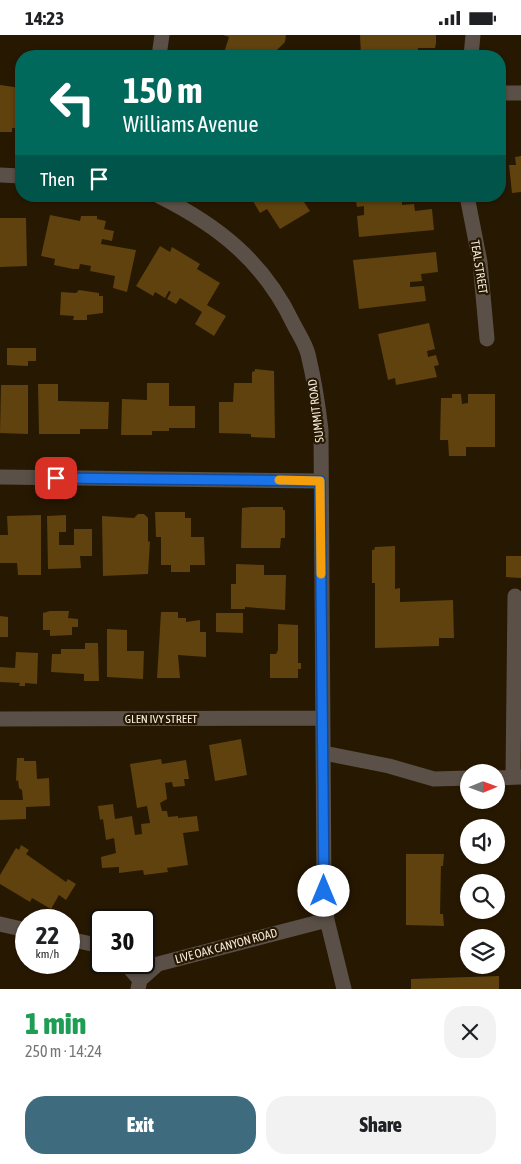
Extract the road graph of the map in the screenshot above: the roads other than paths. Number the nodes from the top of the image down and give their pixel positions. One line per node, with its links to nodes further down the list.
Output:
1 (162, 35): 3 (street)
2 (473, 35): 4 (street)
3 (161, 50)
4 (472, 50)
5 (506, 93): 6 (street)
6 (521, 93)
7 (0, 175): 8 (street)
8 (15, 176)
9 (169, 202): 13 (street, SUMMIT ROAD)
10 (468, 202): 11 (street, TEAL STREET)
11 (488, 339)
12 (0, 477): 13 (street)
13 (320, 481): 15 (street, SUMMIT ROAD)
14 (515, 595): 18 (street)
15 (322, 718): 16 (street, GLEN IVY STREET); 17 (street, SUMMIT ROAD)
16 (0, 719)
17 (324, 753): 19 (street); 20 (street, SUMMIT ROAD)
18 (517, 777)
19 (460, 778)
20 (327, 920): 23 (street, LIVE OAK CANYON ROAD); 24 (street, SUMMIT ROAD)
21 (0, 924): 22 (street)
22 (15, 927)
23 (139, 984)
24 (344, 989)

